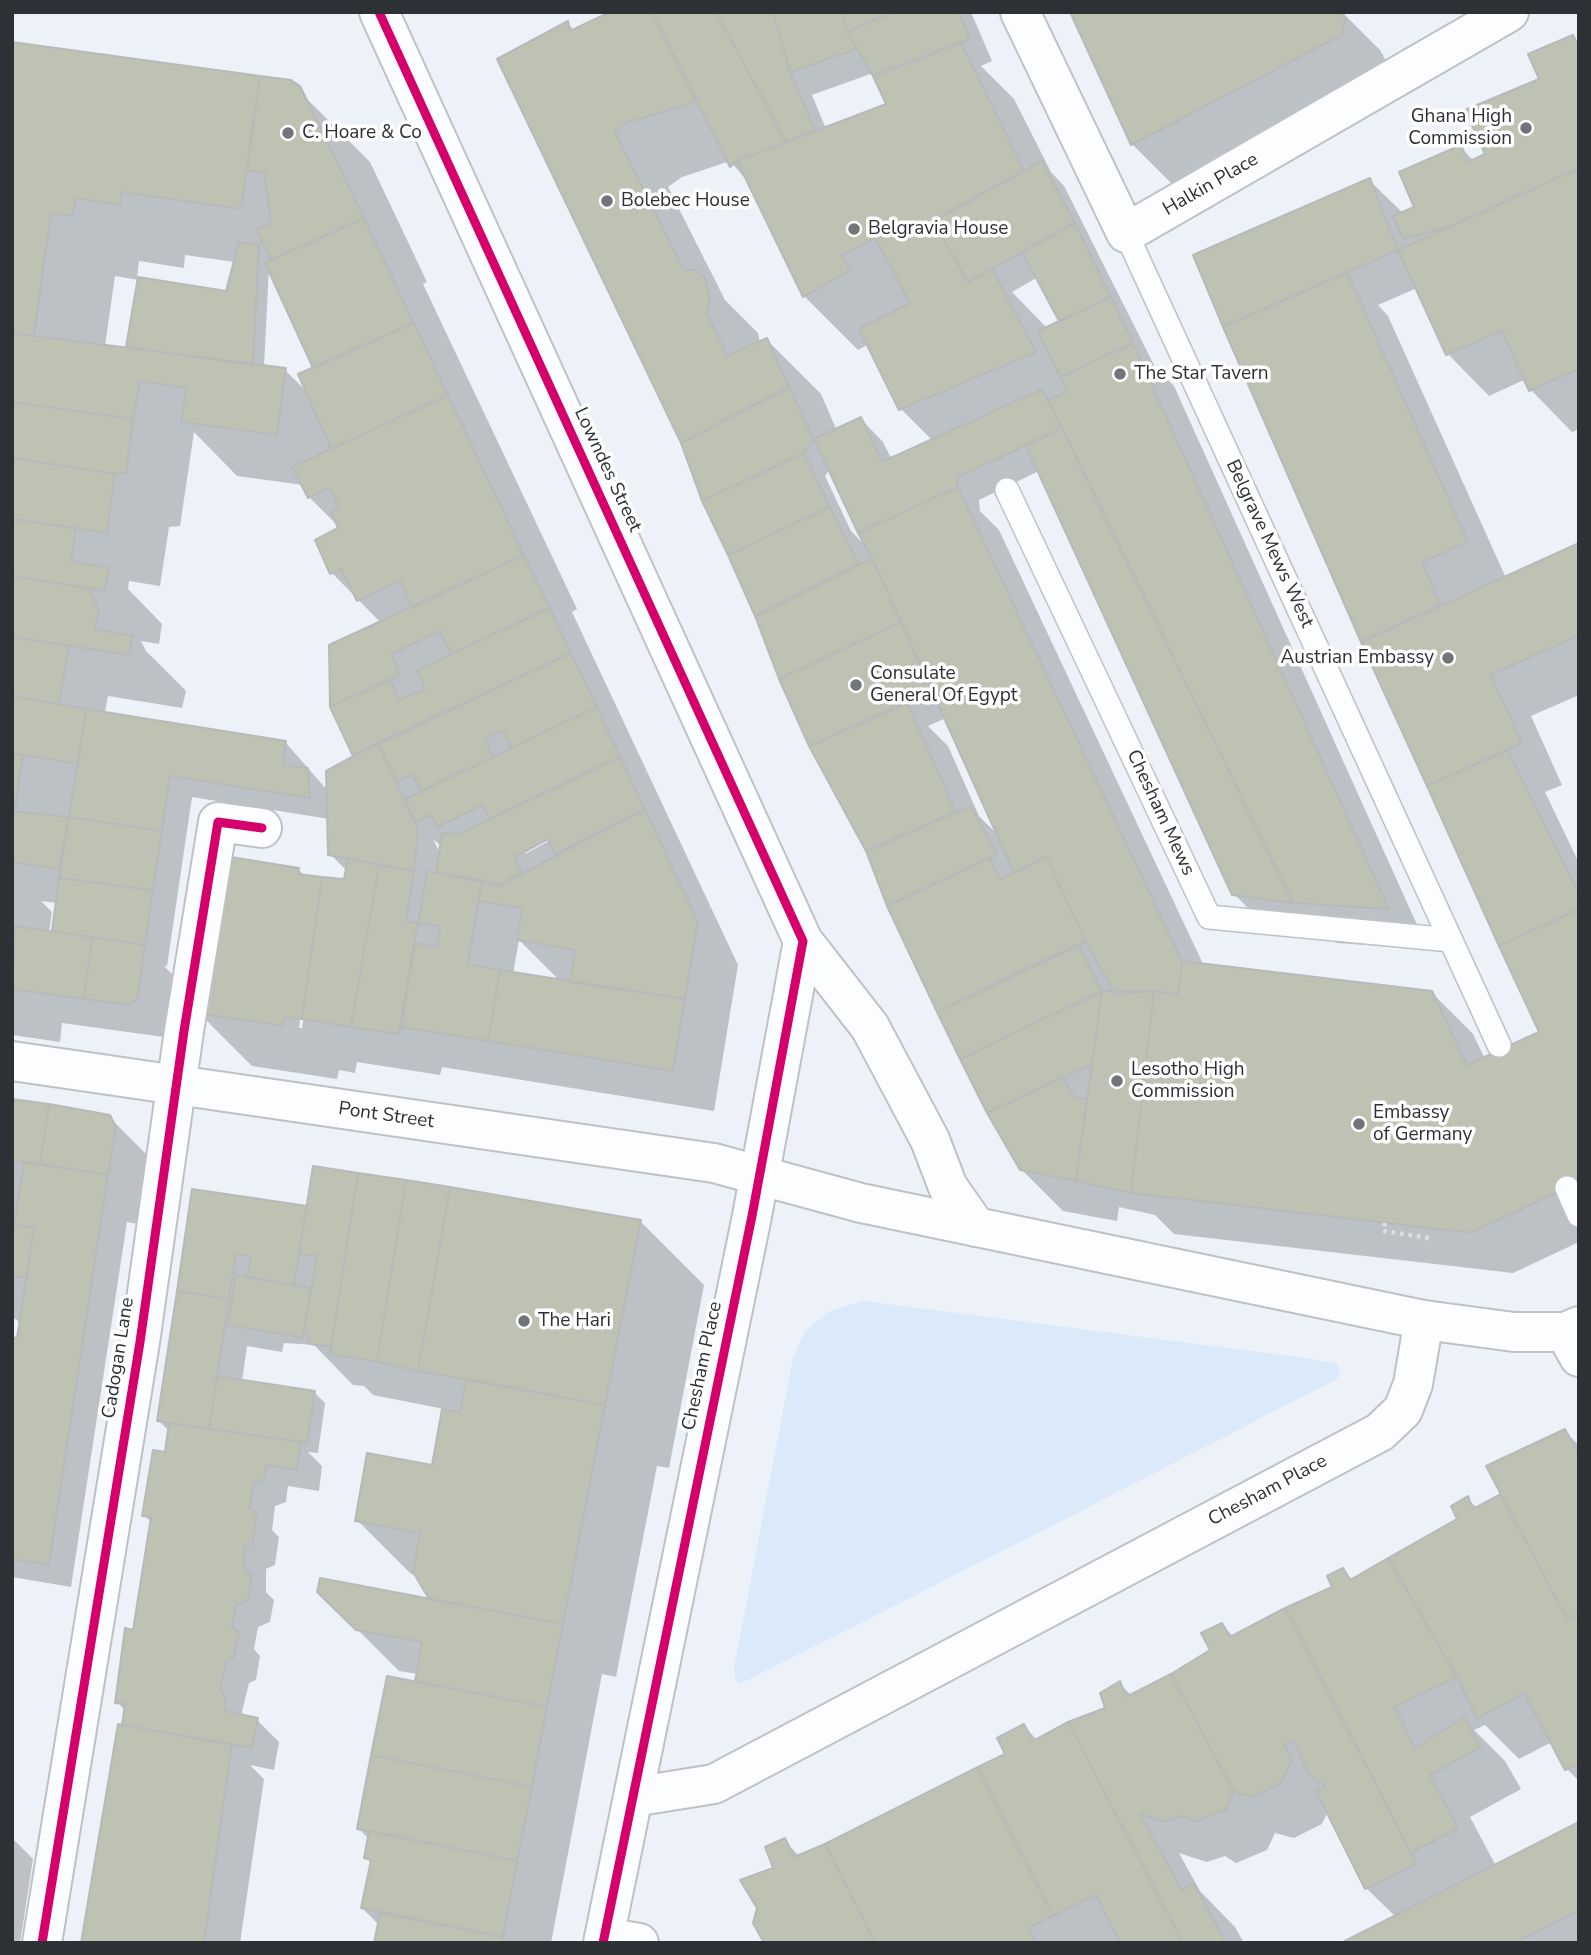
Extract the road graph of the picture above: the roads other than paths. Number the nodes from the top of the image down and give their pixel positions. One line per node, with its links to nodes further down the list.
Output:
1 (379, 12): 8 (street, Lowndes Street)
2 (1020, 12): 4 (street)
3 (1509, 12): 4 (street, Halkin Place)
4 (1126, 233): 7 (lane, Belgrave Mews West)
5 (1007, 490): 7 (lane, Chesham Mews)
6 (262, 828): 11 (street, Cadogan Lane)
7 (1451, 940): 9 (lane, Belgrave Mews West)
8 (803, 942): 12 (street, Chesham Place); 15 (street)
9 (1499, 1045)
10 (12, 1061): 11 (street, Pont Street)
11 (176, 1085): 12 (street, Pont Street); 20 (street, Cadogan Lane)
12 (759, 1175): 15 (street); 18 (street, Chesham Place)
13 (1567, 1188): 14 (lane)
14 (1579, 1215)
15 (976, 1227): 16 (street)
16 (1424, 1320): 17 (street); 18 (street, Chesham Place)
17 (1574, 1338)
18 (633, 1797): 19 (street)
19 (615, 1941)
20 (42, 1943)

